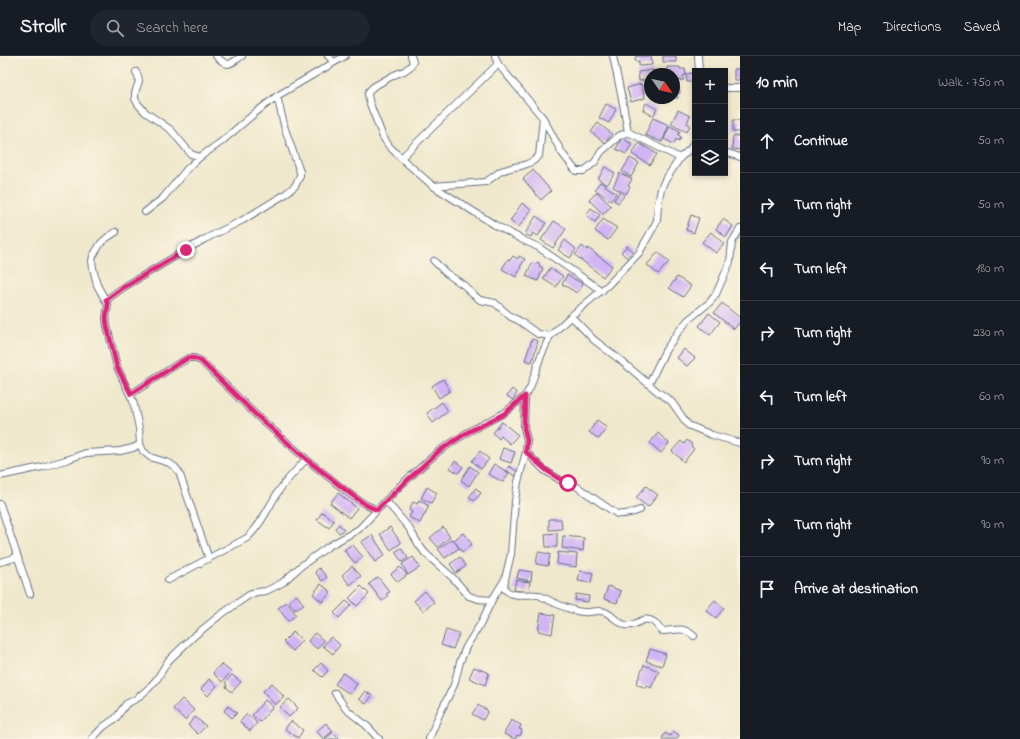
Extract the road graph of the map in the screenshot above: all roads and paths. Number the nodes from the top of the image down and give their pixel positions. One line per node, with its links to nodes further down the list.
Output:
1 (216, 56): 2 (street)
2 (242, 56)
3 (328, 56): 9 (street)
4 (345, 56): 9 (street)
5 (411, 56): 22 (street)
6 (495, 56): 10 (street)
7 (613, 56): 17 (street)
8 (698, 56): 11 (street)
9 (334, 62): 15 (street)
10 (498, 64): 16 (street); 22 (street)
11 (699, 68)
12 (136, 72): 20 (street)
13 (728, 88): 14 (street)
14 (740, 88)
15 (277, 96): 20 (street); 30 (street)
16 (543, 118): 17 (street); 24 (street)
17 (628, 132): 23 (street)
18 (692, 146): 23 (street)
19 (728, 153): 21 (street)
20 (200, 157): 25 (street)
21 (740, 157)
22 (401, 158): 24 (street)
23 (680, 158): 29 (street)
24 (433, 186): 29 (street)
25 (145, 212)
26 (740, 229): 33 (street)
27 (116, 232): 30 (street)
28 (434, 261): 32 (street)
29 (602, 291): 31 (street)
30 (106, 300): 34 (street)
31 (571, 316): 32 (street); 33 (street)
32 (550, 336): 35 (street)
33 (649, 384): 36 (street)
34 (131, 394): 37 (street); 39 (street)
35 (525, 396): 38 (street); 41 (street)
36 (740, 443)
37 (140, 444): 40 (street); 46 (street)
38 (526, 452): 44 (street); 48 (street)
39 (306, 459): 43 (street); 46 (street)
40 (0, 476)
41 (386, 501): 43 (street); 51 (street)
42 (0, 504): 45 (street)
43 (377, 510): 54 (street)
44 (640, 510)
45 (18, 557): 47 (street); 50 (street)
46 (209, 559): 49 (street)
47 (0, 562)
48 (505, 579): 51 (street); 52 (street)
49 (168, 580)
50 (30, 594)
51 (492, 600): 56 (street)
52 (694, 636)
53 (335, 693): 55 (street)
54 (92, 739)
55 (379, 739)
56 (430, 739)

